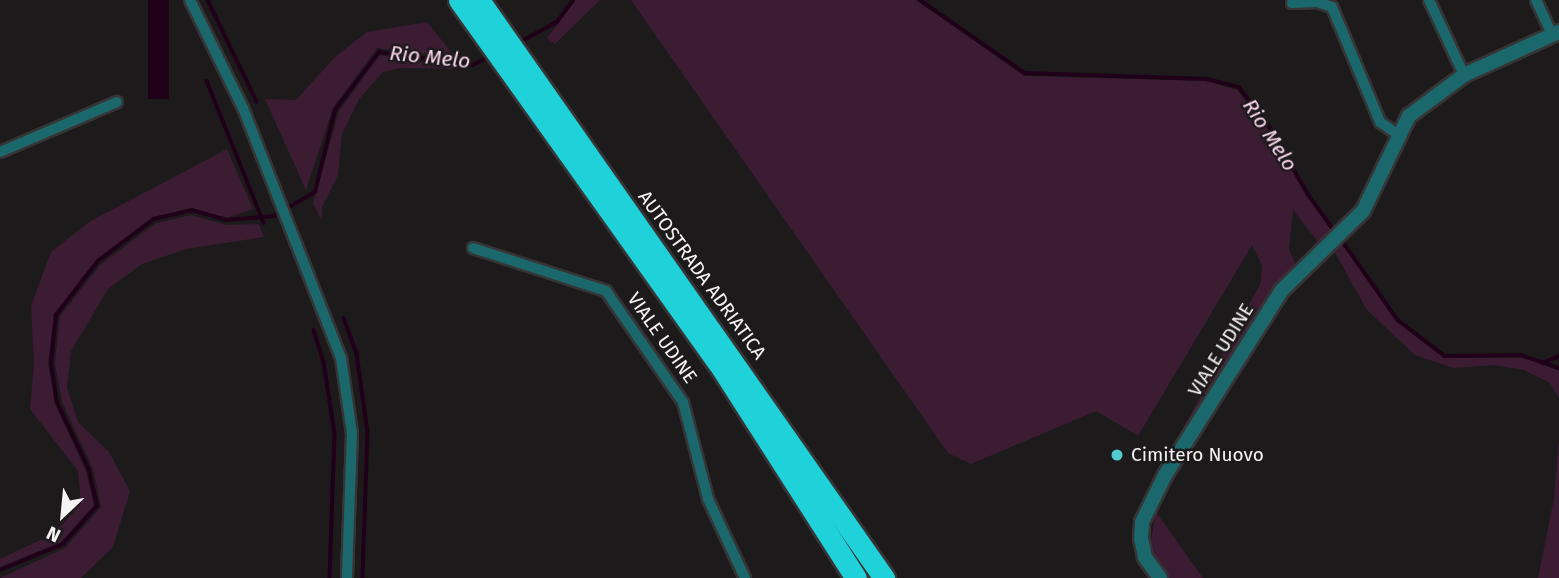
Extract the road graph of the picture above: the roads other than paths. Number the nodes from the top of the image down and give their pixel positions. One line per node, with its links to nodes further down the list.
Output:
1 (190, 0): 13 (street)
2 (459, 0): 15 (highway, AUTOSTRADA ADRIATICA)
3 (1429, 0): 8 (street)
4 (1536, 0): 7 (street)
5 (1292, 3): 10 (street)
6 (482, 5): 16 (highway, AUTOSTRADA ADRIATICA)
7 (1556, 33): 8 (street, VIALE UDINE)
8 (1464, 75): 10 (street, VIALE UDINE)
9 (117, 102): 11 (street)
10 (1397, 134): 17 (street, VIALE UDINE)
11 (0, 152)
12 (473, 248): 14 (street, VIALE UDINE)
13 (347, 578)
14 (745, 578)
15 (856, 578)
16 (884, 578)
17 (1160, 578)

